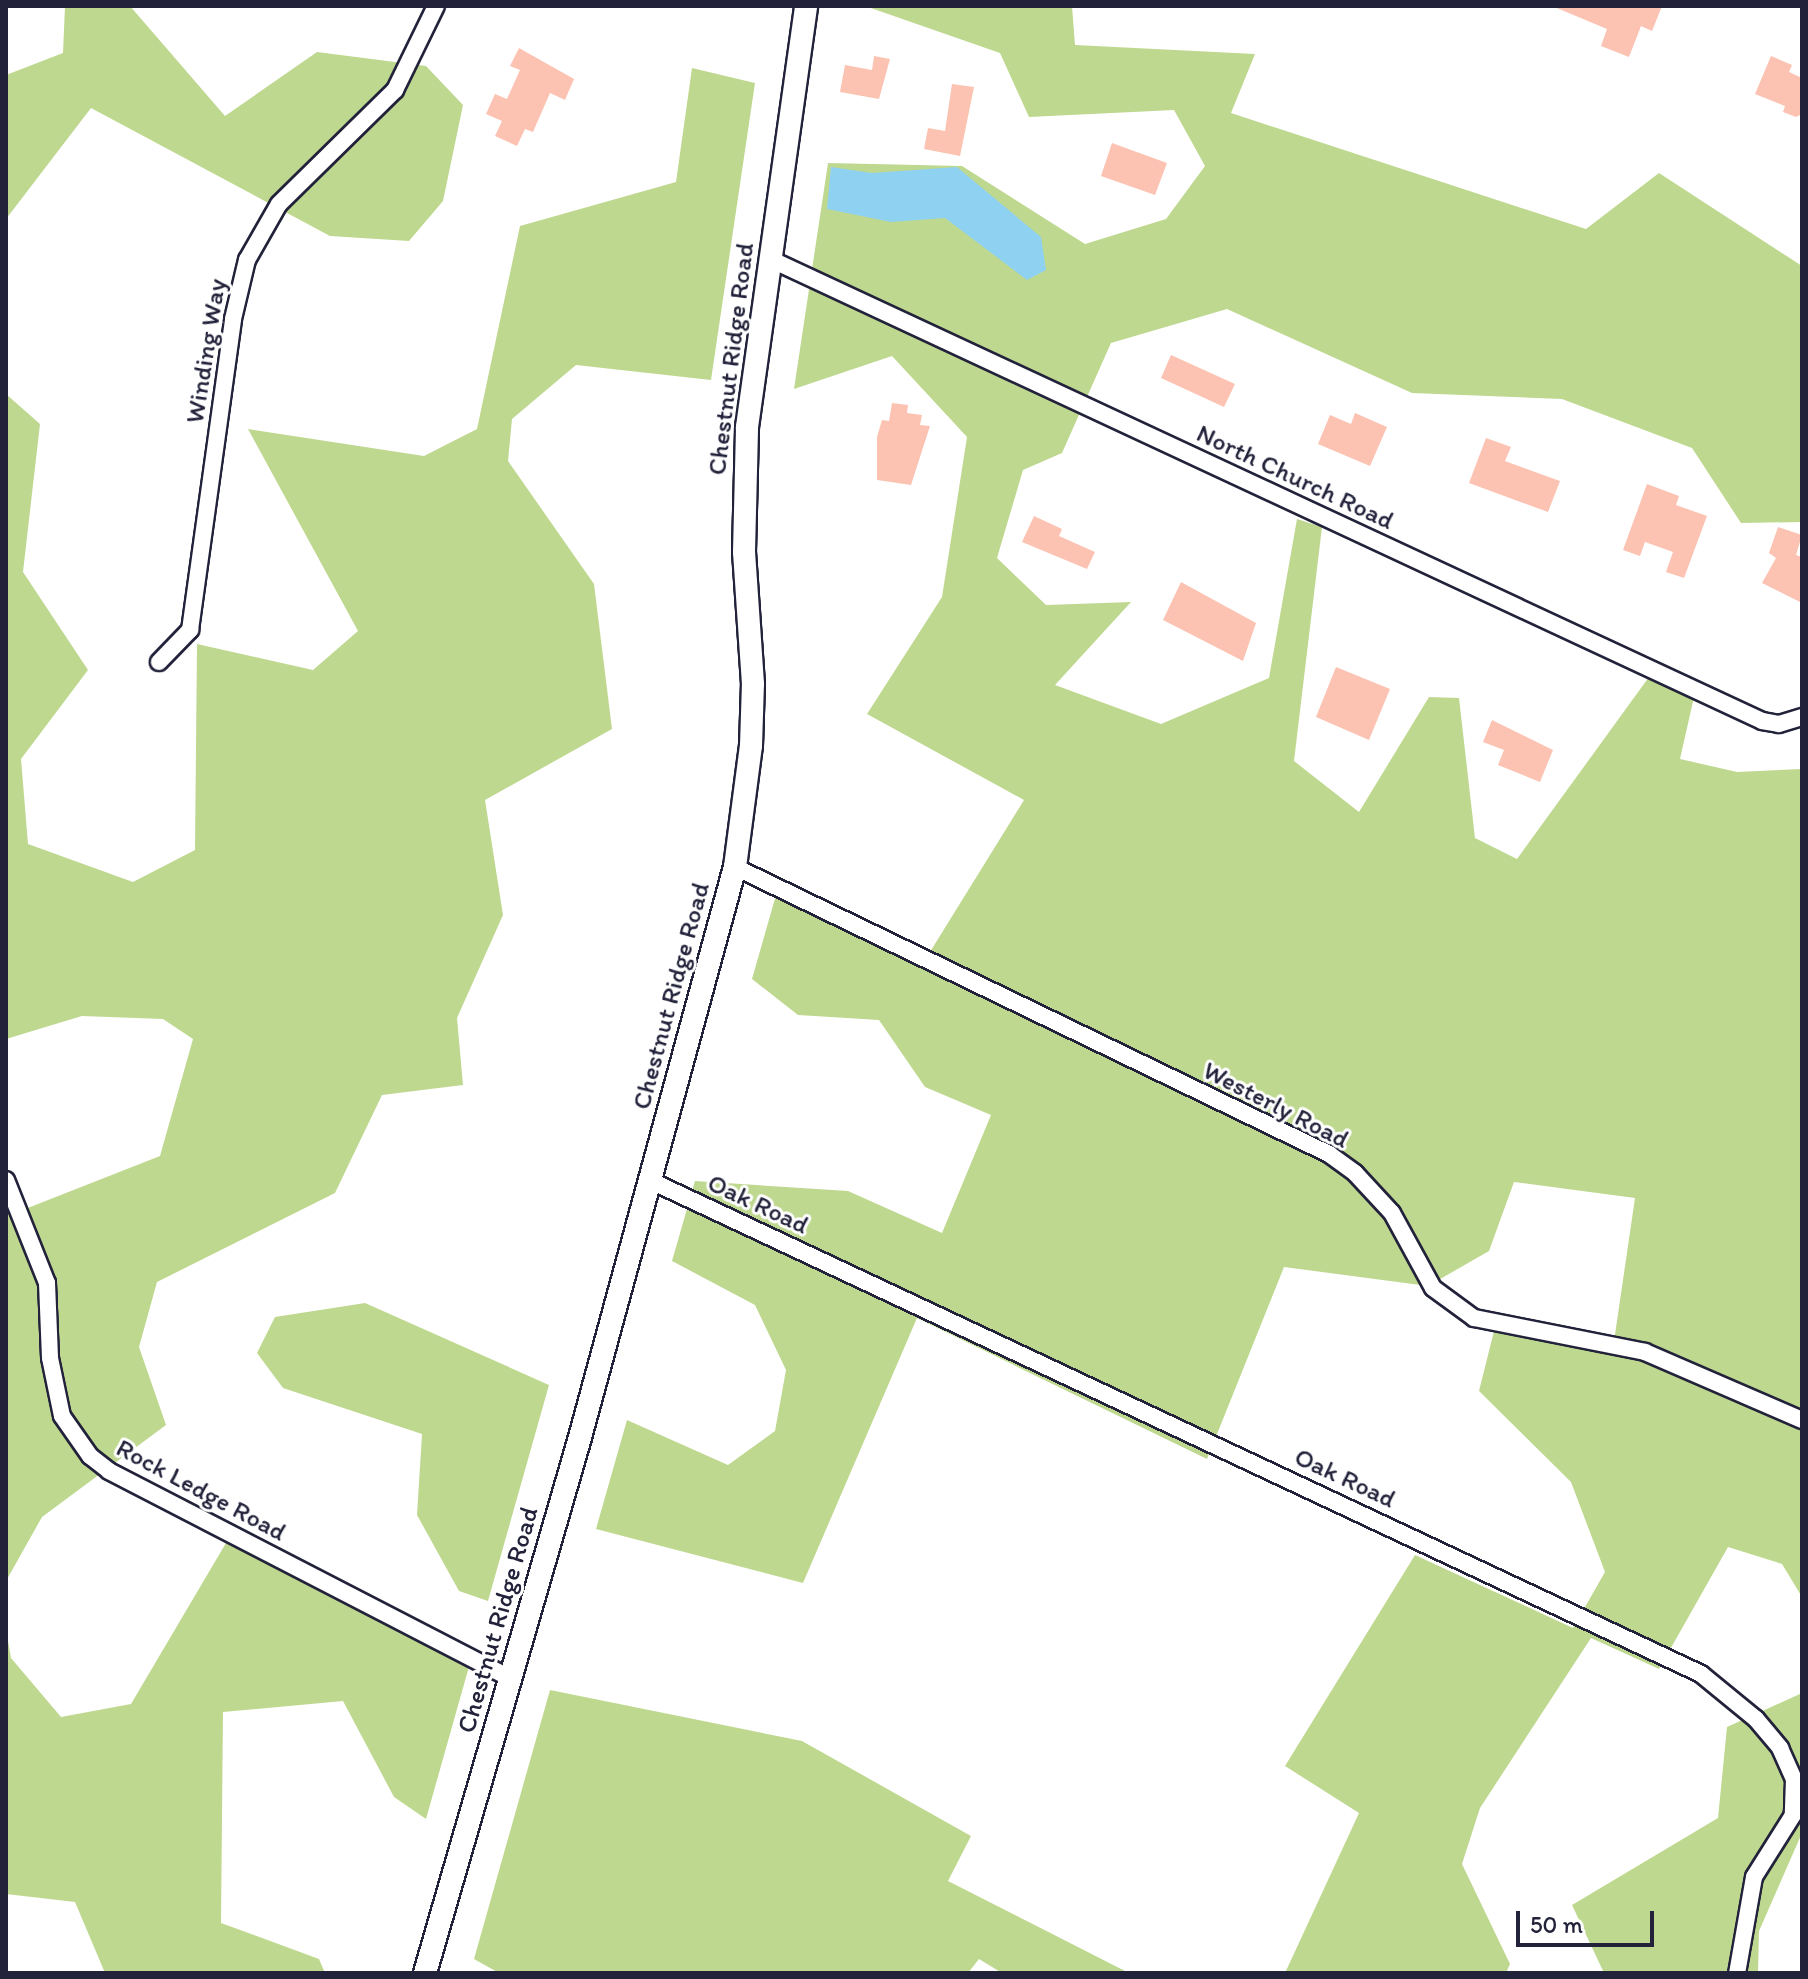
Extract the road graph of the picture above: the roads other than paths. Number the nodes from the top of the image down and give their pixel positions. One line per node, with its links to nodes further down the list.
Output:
1 (436, 6): 4 (street, Winding Way)
2 (806, 6): 3 (main road, Chestnut Ridge Road)
3 (770, 259): 5 (street, North Church Road); 6 (main road, Chestnut Ridge Road)
4 (159, 662)
5 (1802, 717)
6 (735, 867): 8 (main road, Chestnut Ridge Road); 9 (street, Westerly Road)
7 (6, 1180): 10 (street, Rock Ledge Road)
8 (649, 1180): 10 (main road, Chestnut Ridge Road); 12 (street, Oak Road)
9 (1802, 1420)
10 (510, 1678): 11 (main road, Chestnut Ridge Road)
11 (425, 1973)
12 (1737, 1973)

